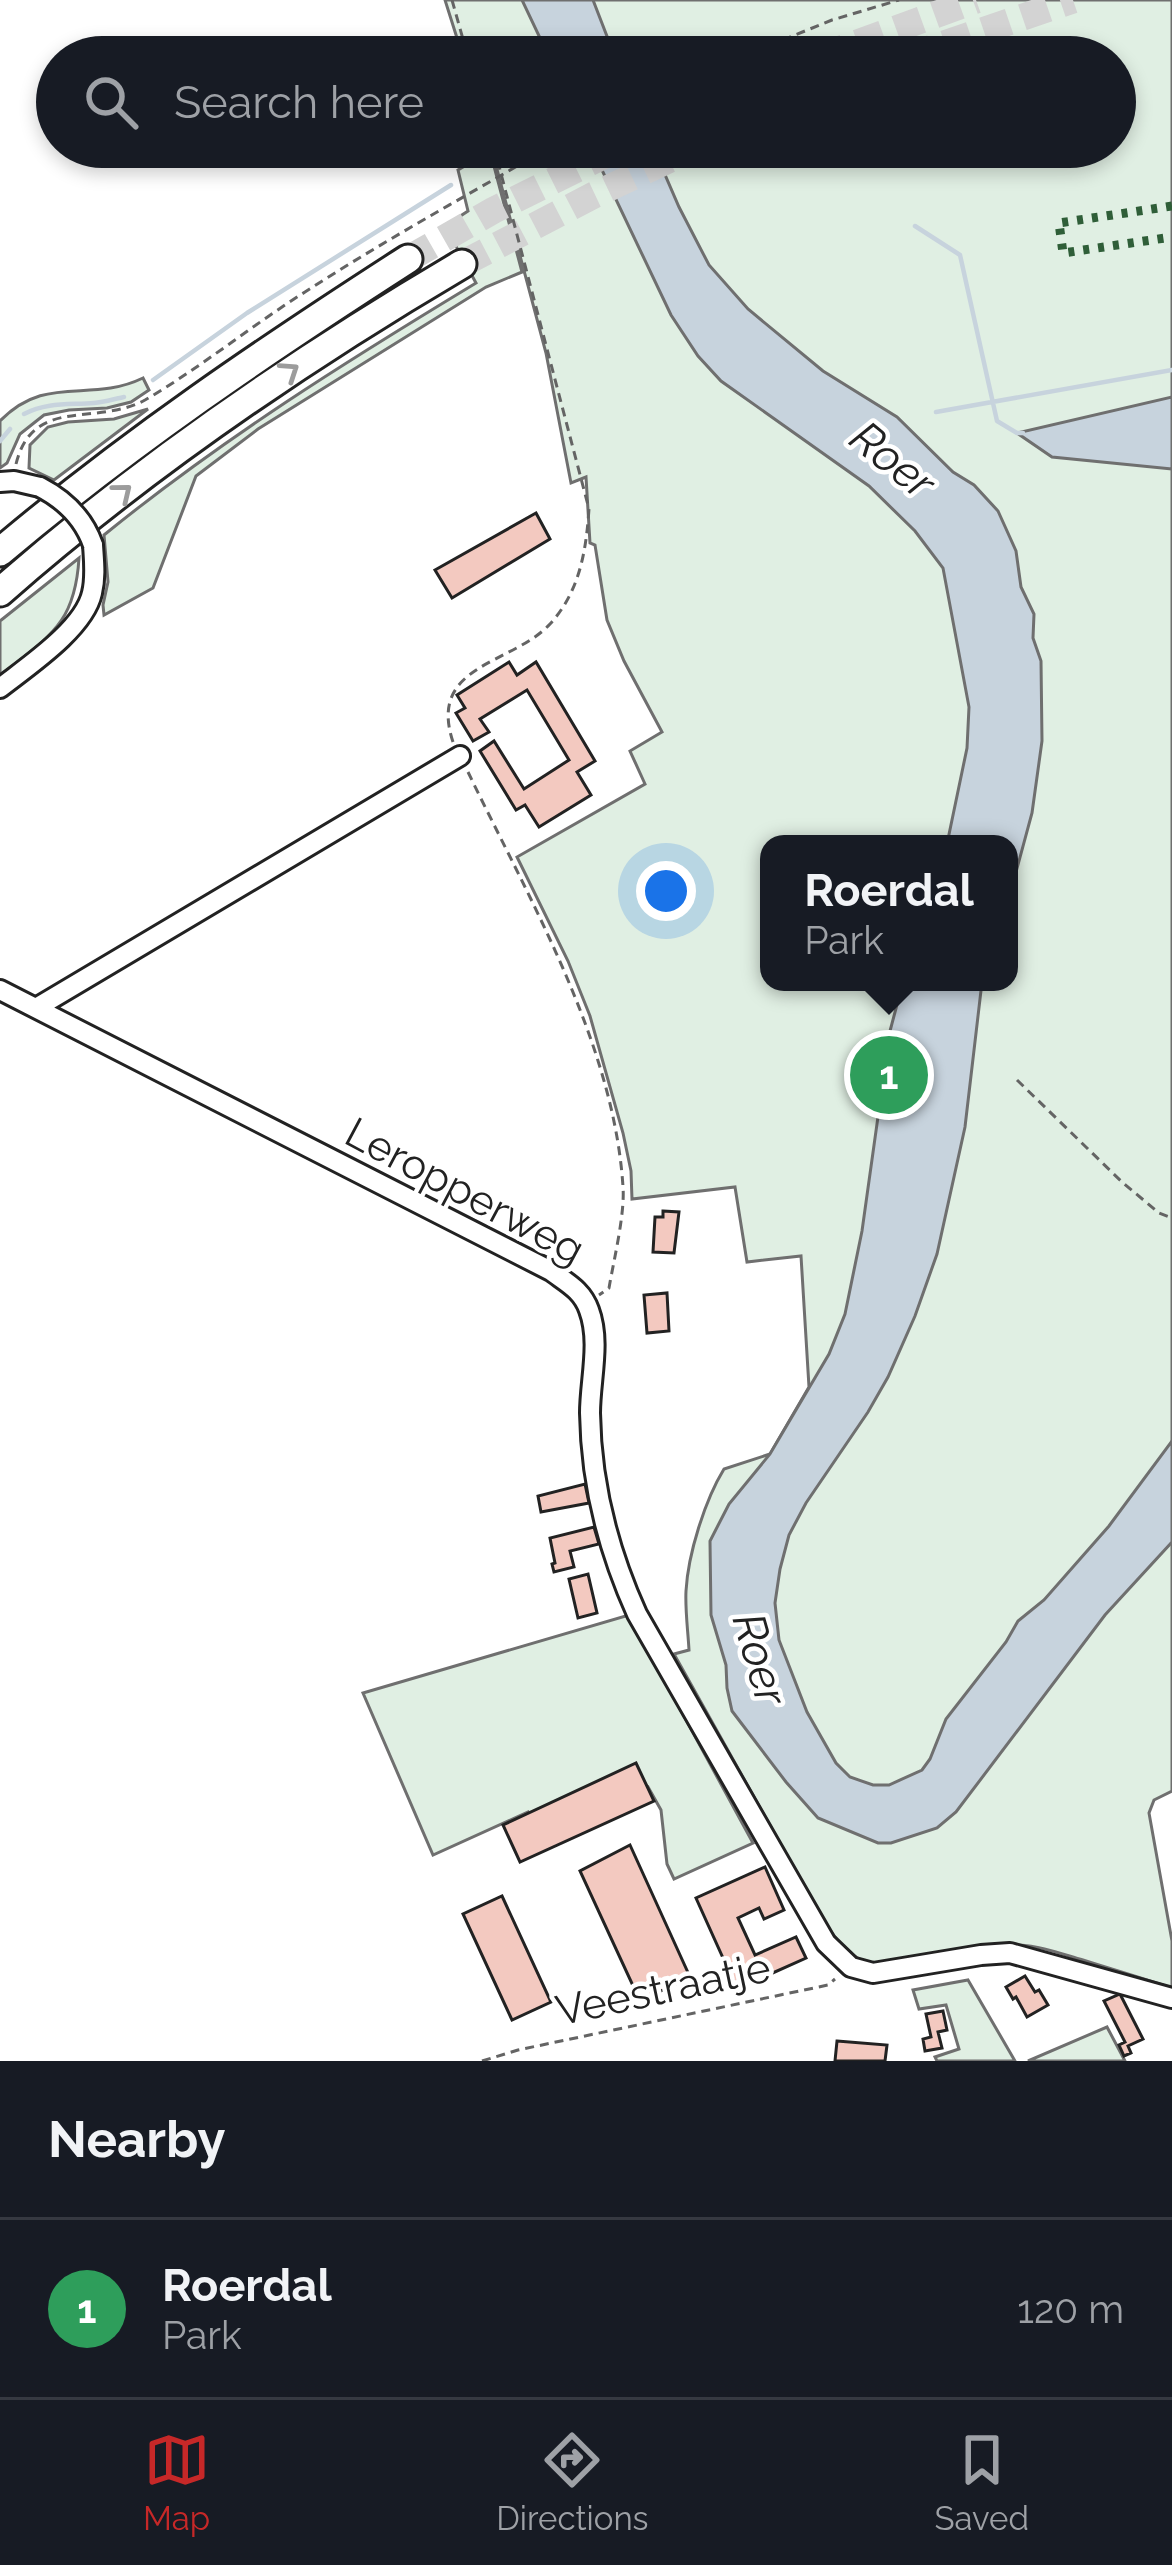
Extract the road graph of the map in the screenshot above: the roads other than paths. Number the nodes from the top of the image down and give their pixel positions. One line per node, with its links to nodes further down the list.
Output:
1 (408, 259): 4 (highway)
2 (462, 264): 5 (highway, one-way to 2)
3 (7, 477): 6 (street, bridge)
4 (0, 552)
5 (0, 592)
6 (0, 688)
7 (460, 756): 9 (street)
8 (0, 990): 9 (street, Leropperweg)
9 (36, 1008): 10 (street, Leropperweg)
10 (1172, 1998)

